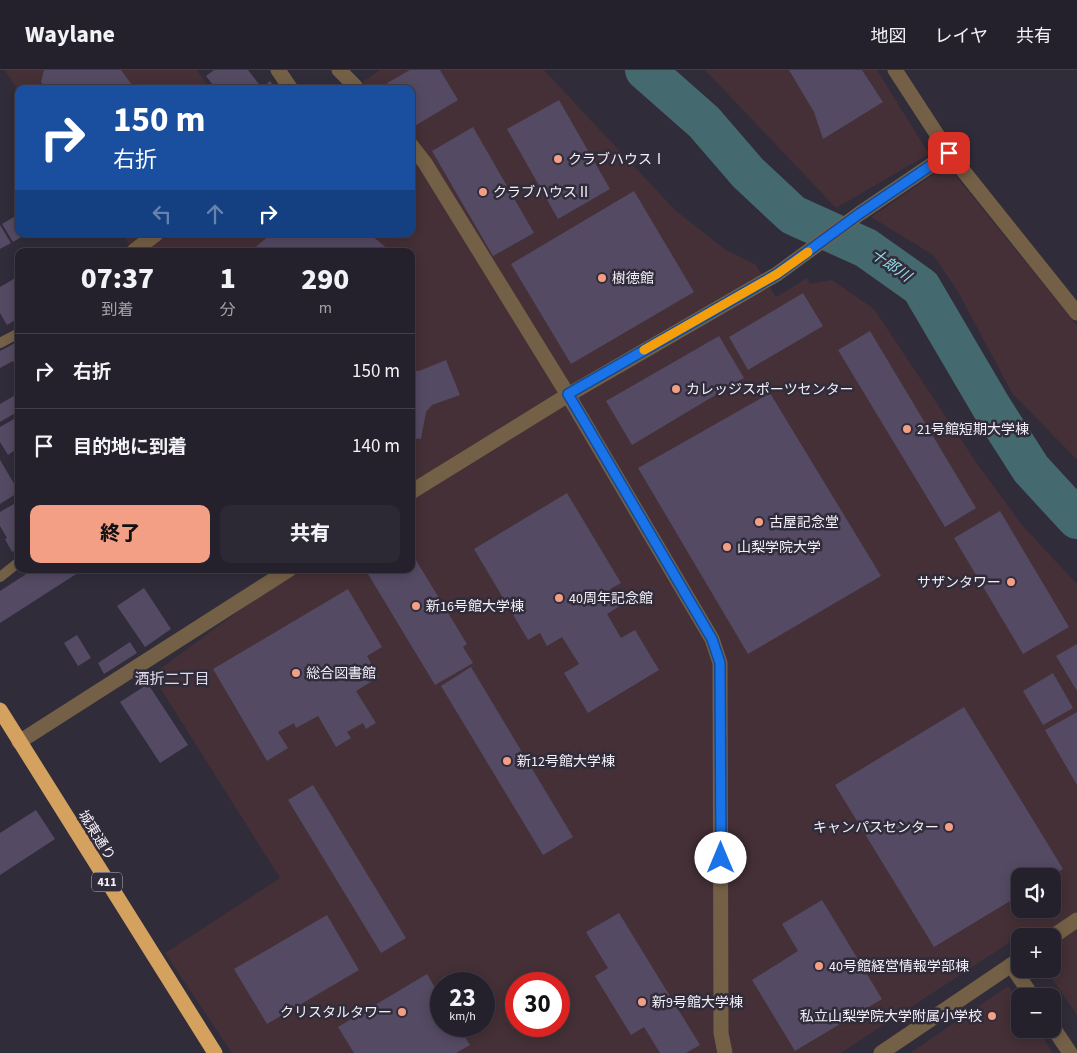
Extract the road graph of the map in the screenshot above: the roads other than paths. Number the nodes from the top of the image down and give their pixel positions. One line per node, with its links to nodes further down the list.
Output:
1 (278, 70): 4 (street)
2 (339, 70): 5 (street)
3 (895, 70): 7 (street)
4 (288, 85)
5 (352, 85)
6 (415, 150): 13 (street)
7 (949, 153): 10 (street); 13 (street)
8 (152, 237): 9 (street)
9 (138, 248)
10 (1077, 313)
11 (15, 335): 12 (lane)
12 (0, 343)
13 (568, 394): 14 (street); 25 (street)
14 (415, 490)
15 (15, 565): 17 (lane)
16 (284, 573): 19 (street)
17 (0, 577)
18 (0, 710): 19 (highway, 城東通り / 411)
19 (19, 742): 24 (highway, 城東通り / 411)
20 (1077, 920): 21 (street)
21 (1061, 931)
22 (1011, 965): 26 (street)
23 (1060, 1038): 27 (street)
24 (215, 1053)
25 (725, 1053)
26 (881, 1053)
27 (1070, 1053)

